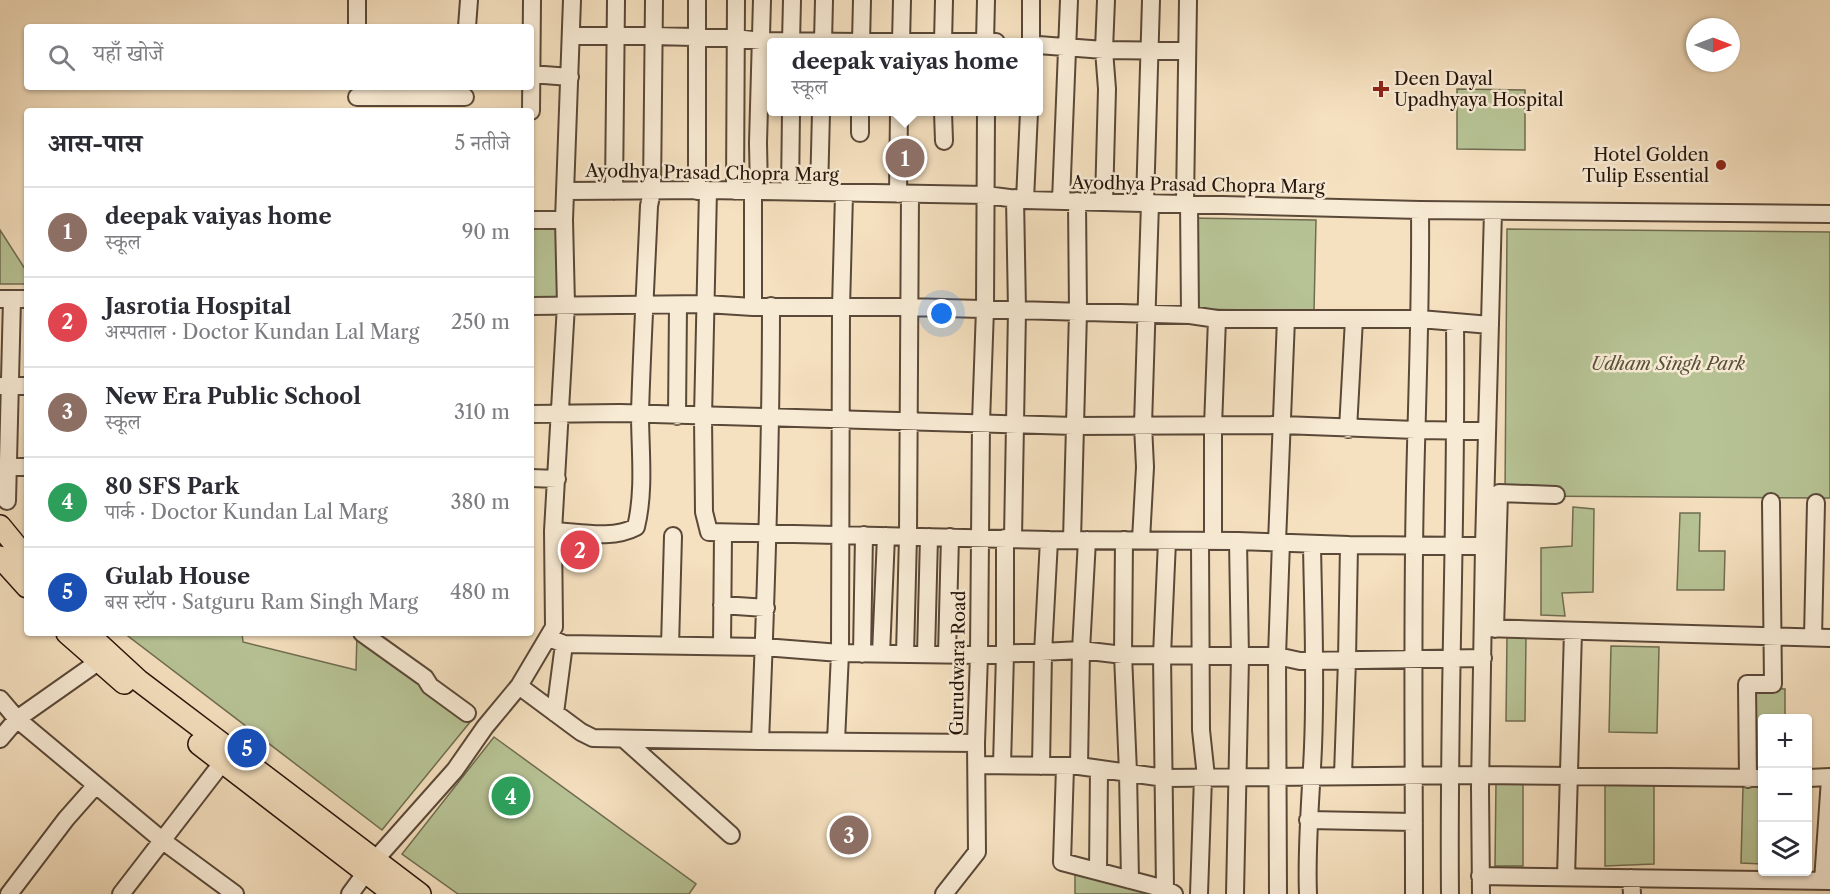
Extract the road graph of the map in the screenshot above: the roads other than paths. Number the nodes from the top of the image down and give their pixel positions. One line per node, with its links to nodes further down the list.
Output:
1 (469, 0): 22 (street)
2 (532, 0): 23 (street)
3 (572, 0): 24 (street)
4 (616, 0): 25 (street)
5 (654, 0): 26 (street)
6 (697, 0): 27 (street)
7 (736, 0): 28 (street)
8 (762, 0): 36 (street)
9 (792, 0): 29 (street)
10 (824, 0): 30 (street)
11 (862, 0): 31 (street)
12 (902, 0): 32 (street)
13 (944, 0): 33 (street)
14 (986, 0): 34 (street)
15 (1031, 0): 35 (street)
16 (1069, 0): 39 (street)
17 (1106, 0): 40 (street)
18 (1151, 0): 41 (street)
19 (1188, 0): 42 (street)
20 (357, 1): 21 (street)
21 (357, 24)
22 (467, 24)
23 (532, 24)
24 (571, 36): 25 (street); 44 (street)
25 (616, 36): 26 (street); 59 (street)
26 (653, 36): 27 (street); 60 (street)
27 (696, 37): 28 (street); 61 (street)
28 (735, 38): 36 (street); 62 (street)
29 (791, 38)
30 (824, 38)
31 (861, 38)
32 (901, 38)
33 (943, 38)
34 (989, 38)
35 (1031, 38)
36 (761, 41): 37 (street); 63 (street)
37 (767, 41)
38 (1043, 45): 39 (street)
39 (1067, 47): 40 (street); 70 (street)
40 (1104, 50): 41 (street); 71 (street)
41 (1150, 50): 42 (street); 72 (street)
42 (1187, 51): 73 (street)
43 (534, 74): 44 (street)
44 (570, 77): 58 (street)
45 (531, 90): 48 (street)
46 (357, 98): 47 (street)
47 (465, 98)
48 (531, 108)
49 (791, 116): 64 (street)
50 (821, 116): 65 (street)
51 (860, 116): 56 (street)
52 (900, 116): 67 (street)
53 (943, 116): 57 (street)
54 (986, 116): 68 (street, Gurudwara Road)
55 (1029, 116): 69 (street)
56 (860, 133)
57 (944, 141)
58 (565, 191): 59 (street, Ayodhya Prasad Chopra Marg); 78 (street)
59 (614, 191): 60 (street, Ayodhya Prasad Chopra Marg)
60 (652, 191): 61 (street, Ayodhya Prasad Chopra Marg); 83 (street)
61 (702, 191): 62 (street, Ayodhya Prasad Chopra Marg); 80 (street)
62 (735, 191): 63 (street, Ayodhya Prasad Chopra Marg)
63 (756, 191): 64 (street, Ayodhya Prasad Chopra Marg); 86 (street)
64 (790, 191): 65 (street, Ayodhya Prasad Chopra Marg)
65 (819, 192): 66 (street, Ayodhya Prasad Chopra Marg)
66 (844, 194): 67 (street, Ayodhya Prasad Chopra Marg); 88 (street)
67 (904, 194): 68 (street, Ayodhya Prasad Chopra Marg); 87 (street)
68 (986, 195): 69 (street, Ayodhya Prasad Chopra Marg); 89 (street, Gurudwara Road)
69 (1020, 199): 70 (street, Ayodhya Prasad Chopra Marg); 90 (street)
70 (1069, 201): 71 (street, Ayodhya Prasad Chopra Marg); 91 (street)
71 (1104, 202): 72 (street, Ayodhya Prasad Chopra Marg)
72 (1148, 202): 73 (street, Ayodhya Prasad Chopra Marg); 92 (street)
73 (1187, 203): 74 (street, Ayodhya Prasad Chopra Marg); 93 (street)
74 (1420, 210): 75 (street, Ayodhya Prasad Chopra Marg); 97 (street)
75 (1493, 211): 76 (street, Ayodhya Prasad Chopra Marg); 99 (street)
76 (1830, 214)
77 (534, 220): 78 (street)
78 (564, 220): 81 (street)
79 (13, 299): 100 (street)
80 (706, 304): 84 (street); 86 (street); 105 (street)
81 (566, 305): 82 (street); 83 (street); 102 (street)
82 (534, 306)
83 (644, 306): 84 (street); 103 (street)
84 (678, 306): 104 (street)
85 (771, 306): 86 (street); 88 (street); 106 (street)
86 (753, 307)
87 (908, 307): 88 (street); 89 (street); 108 (street)
88 (841, 308): 107 (street)
89 (985, 309): 90 (street); 109 (street, Gurudwara Road)
90 (1017, 310): 91 (street); 110 (street)
91 (1078, 312): 92 (street); 113 (street)
92 (1147, 315): 93 (street); 111 (street)
93 (1190, 315): 94 (street)
94 (1217, 319): 95 (street); 114 (street)
95 (1286, 319): 96 (street); 112 (street)
96 (1354, 319): 97 (street); 115 (street)
97 (1420, 319): 98 (street); 116 (street)
98 (1455, 323): 99 (street); 117 (street)
99 (1490, 326): 118 (street)
100 (13, 386): 119 (street)
101 (534, 414): 102 (street)
102 (561, 414): 103 (street); 122 (street)
103 (640, 414): 104 (street); 128 (street)
104 (677, 416): 105 (street)
105 (703, 417): 106 (street); 129 (street)
106 (771, 417): 107 (street); 130 (street)
107 (841, 418): 108 (street); 131 (street)
108 (908, 422): 109 (street); 135 (street)
109 (981, 422): 110 (street); 138 (street, Gurudwara Road)
110 (1016, 423): 113 (street); 139 (street)
111 (1143, 425): 113 (street); 114 (street); 143 (street)
112 (1282, 425): 114 (street); 115 (street); 147 (street)
113 (1074, 426): 141 (street)
114 (1213, 426): 145 (street)
115 (1348, 429): 116 (street)
116 (1416, 430): 117 (street); 149 (street)
117 (1456, 430): 118 (street); 151 (street)
118 (1487, 431): 152 (street)
119 (4, 467): 120 (street); 124 (street)
120 (24, 467)
121 (534, 478): 122 (street)
122 (557, 479): 128 (street)
123 (1556, 495): 159 (street)
124 (8, 501)
125 (1771, 502): 164 (street)
126 (1816, 503): 155 (street)
127 (0, 526): 153 (main road)
128 (553, 531): 166 (street)
129 (723, 534): 130 (street); 157 (street)
130 (768, 534): 131 (street); 158 (street)
131 (839, 535): 132 (street); 171 (street)
132 (864, 535): 134 (street); 173 (street)
133 (673, 536): 167 (street)
134 (886, 536): 135 (street); 174 (street)
135 (908, 536): 136 (street); 175 (street)
136 (929, 537): 137 (street); 176 (street)
137 (950, 537): 138 (street); 177 (street)
138 (979, 537): 139 (street); 179 (street, Gurudwara Road)
139 (1009, 538): 140 (street); 178 (street)
140 (1049, 540): 141 (street); 172 (street)
141 (1079, 540): 142 (street); 170 (street)
142 (1124, 540): 143 (street); 181 (street)
143 (1141, 540): 144 (street)
144 (1167, 541): 145 (street); 180 (street)
145 (1206, 541): 146 (street); 183 (street)
146 (1238, 541): 147 (street); 184 (street)
147 (1279, 542): 148 (street); 182 (street)
148 (1312, 544): 150 (street); 189 (street)
149 (1414, 544): 150 (street); 151 (street); 186 (street)
150 (1349, 545): 188 (street)
151 (1453, 545): 152 (street); 187 (street)
152 (1484, 546): 159 (street)
153 (24, 555)
154 (0, 557): 156 (main road)
155 (1823, 570): 165 (street)
156 (24, 584)
157 (722, 605): 158 (street); 168 (street)
158 (766, 608): 169 (street)
159 (1489, 629): 160 (street); 185 (street)
160 (1573, 631): 164 (street); 214 (street)
161 (70, 636): 190 (main road)
162 (90, 636): 226 (main road)
163 (366, 636): 195 (street)
164 (1773, 637): 165 (street); 220 (street)
165 (1822, 638)
166 (556, 641): 167 (street); 191 (street); 193 (street)
167 (670, 646): 168 (street)
168 (722, 646): 169 (street)
169 (764, 647): 171 (street); 198 (street)
170 (1081, 650): 172 (street); 181 (street); 205 (street)
171 (840, 653): 173 (street); 199 (street)
172 (1043, 653): 178 (street); 204 (street)
173 (862, 654): 174 (street)
174 (881, 654): 175 (street)
175 (905, 654): 176 (street)
176 (926, 654): 177 (street)
177 (947, 654): 179 (street)
178 (1005, 654): 179 (street); 203 (street)
179 (979, 655): 200 (street, Gurudwara Road)
180 (1162, 655): 181 (street); 183 (street); 217 (street)
181 (1123, 656): 207 (street)
182 (1277, 656): 184 (street); 189 (street); 211 (street)
183 (1200, 657): 184 (street); 215 (street)
184 (1240, 657): 216 (street)
185 (1483, 658): 187 (street); 210 (street)
186 (1412, 659): 187 (street); 188 (street); 213 (street)
187 (1450, 659): 209 (street)
188 (1347, 660): 189 (street); 208 (street)
189 (1314, 661): 212 (street)
190 (98, 662): 194 (street); 201 (main road)
191 (519, 686): 193 (street); 195 (street)
192 (0, 699): 194 (street)
193 (555, 713): 197 (street)
194 (17, 719): 196 (street); 221 (street)
195 (485, 727): 226 (street)
196 (0, 739)
197 (624, 739): 198 (street); 224 (street)
198 (760, 741): 199 (street)
199 (836, 741): 200 (street)
200 (976, 743): 202 (street, Gurudwara Road)
201 (222, 763): 225 (street); 226 (main road)
202 (977, 765): 203 (street); 242 (street, Gurudwara Road)
203 (1002, 765): 204 (street)
204 (1041, 766): 205 (street)
205 (1072, 767): 206 (street); 227 (street)
206 (1099, 769): 207 (street); 227 (street)
207 (1128, 772): 217 (street); 230 (street)
208 (1343, 775): 212 (street); 213 (street)
209 (1449, 775): 210 (street); 213 (street); 248 (street)
210 (1480, 775): 214 (street); 228 (street)
211 (1277, 776): 212 (street); 216 (street); 245 (street)
212 (1311, 776): 222 (street)
213 (1412, 776): 223 (street)
214 (1570, 776): 220 (street); 229 (street)
215 (1204, 777): 216 (street); 217 (street); 243 (street)
216 (1237, 777): 244 (street)
217 (1165, 778): 235 (street)
218 (1812, 778): 219 (street)
219 (1830, 778): 231 (street)
220 (1755, 779)
221 (96, 785): 225 (street); 236 (street)
222 (1308, 820): 223 (street); 246 (street)
223 (1414, 822): 247 (street)
224 (731, 835)
225 (163, 841): 237 (street); 238 (street)
226 (370, 867): 239 (street); 240 (main road); 241 (main road)
227 (1098, 871): 230 (street)
228 (1480, 876): 229 (street); 249 (street)
229 (1566, 877): 232 (street)
230 (1130, 880): 235 (street)
231 (1826, 881): 234 (street)
232 (1632, 886): 233 (street)
233 (1769, 887): 234 (street)
234 (1802, 887)
235 (1170, 892)
236 (9, 894)
237 (121, 894)
238 (235, 894)
239 (350, 894)
240 (394, 894)
241 (420, 894)
242 (944, 894)
243 (1199, 894)
244 (1235, 894)
245 (1278, 894)
246 (1308, 894)
247 (1414, 894)
248 (1450, 894)
249 (1481, 894)

